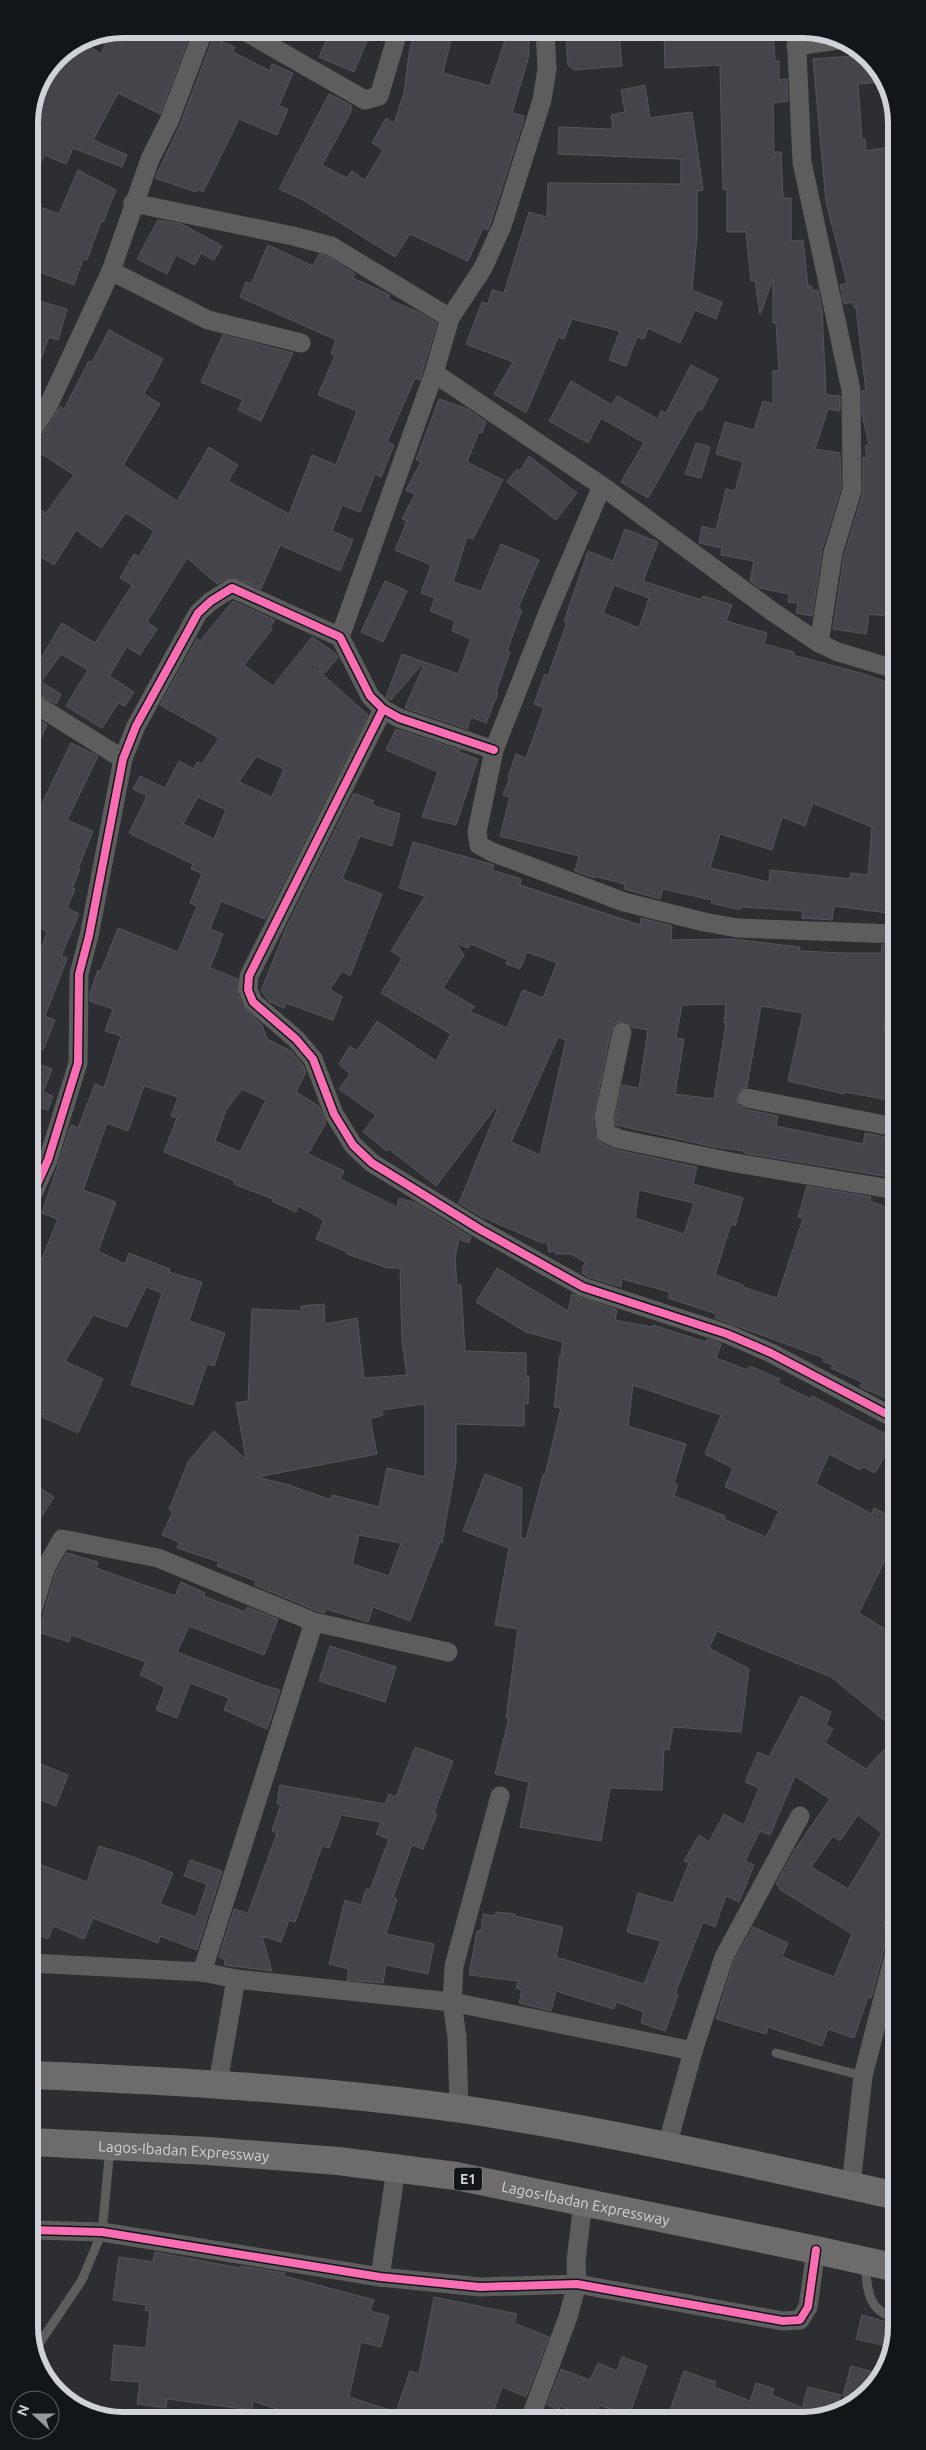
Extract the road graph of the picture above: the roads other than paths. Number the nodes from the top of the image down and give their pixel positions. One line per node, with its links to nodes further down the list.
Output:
1 (201, 38): 7 (street)
2 (257, 38): 3 (street)
3 (396, 38)
4 (545, 38): 9 (street)
5 (796, 38): 6 (street); 15 (street)
6 (821, 39)
7 (133, 203): 8 (street); 9 (street)
8 (111, 271): 10 (street); 12 (street)
9 (450, 318): 11 (street)
10 (301, 343)
11 (434, 373): 13 (street); 14 (street)
12 (38, 422)
13 (602, 486): 15 (street); 19 (street)
14 (340, 638): 18 (street); 20 (street)
15 (819, 643): 16 (street)
16 (888, 667)
17 (38, 708): 20 (street)
18 (382, 709): 19 (street); 27 (street)
19 (494, 750): 21 (street)
20 (124, 759): 25 (street)
21 (888, 934)
22 (622, 1032): 26 (street)
23 (747, 1098): 24 (street)
24 (888, 1125)
25 (38, 1182)
26 (888, 1189)
27 (888, 1415)
28 (38, 1593): 29 (street)
29 (314, 1622): 30 (street); 34 (street)
30 (448, 1652)
31 (500, 1796): 37 (street)
32 (800, 1816): 38 (street)
33 (38, 1963): 34 (street)
34 (202, 1972): 35 (street)
35 (236, 1978): 37 (street); 42 (street)
36 (888, 1979): 41 (street)
37 (452, 2002): 38 (street); 43 (street)
38 (693, 2051): 45 (street)
39 (776, 2053): 41 (lane)
40 (38, 2075): 42 (highway)
41 (863, 2076): 48 (street)
42 (218, 2083): 43 (highway)
43 (459, 2109): 45 (highway)
44 (38, 2142): 46 (highway, Lagos-Ibadan Expressway / E1)
45 (667, 2146): 48 (highway)
46 (110, 2147): 47 (highway, Lagos-Ibadan Expressway / E1); 52 (lane)
47 (396, 2169): 50 (highway, Lagos-Ibadan Expressway / E1); 56 (street)
48 (851, 2186): 49 (highway)
49 (888, 2194)
50 (583, 2202): 53 (highway, Lagos-Ibadan Expressway / E1); 57 (street)
51 (38, 2230): 52 (street)
52 (102, 2232): 56 (street); 59 (lane)
53 (816, 2250): 54 (highway, Lagos-Ibadan Expressway / E1); 57 (street)
54 (864, 2262): 55 (highway, Lagos-Ibadan Expressway / E1); 58 (lane)
55 (888, 2266)
56 (380, 2276): 57 (street)
57 (577, 2284): 60 (street)
58 (888, 2316)
59 (39, 2344)
60 (533, 2412)

